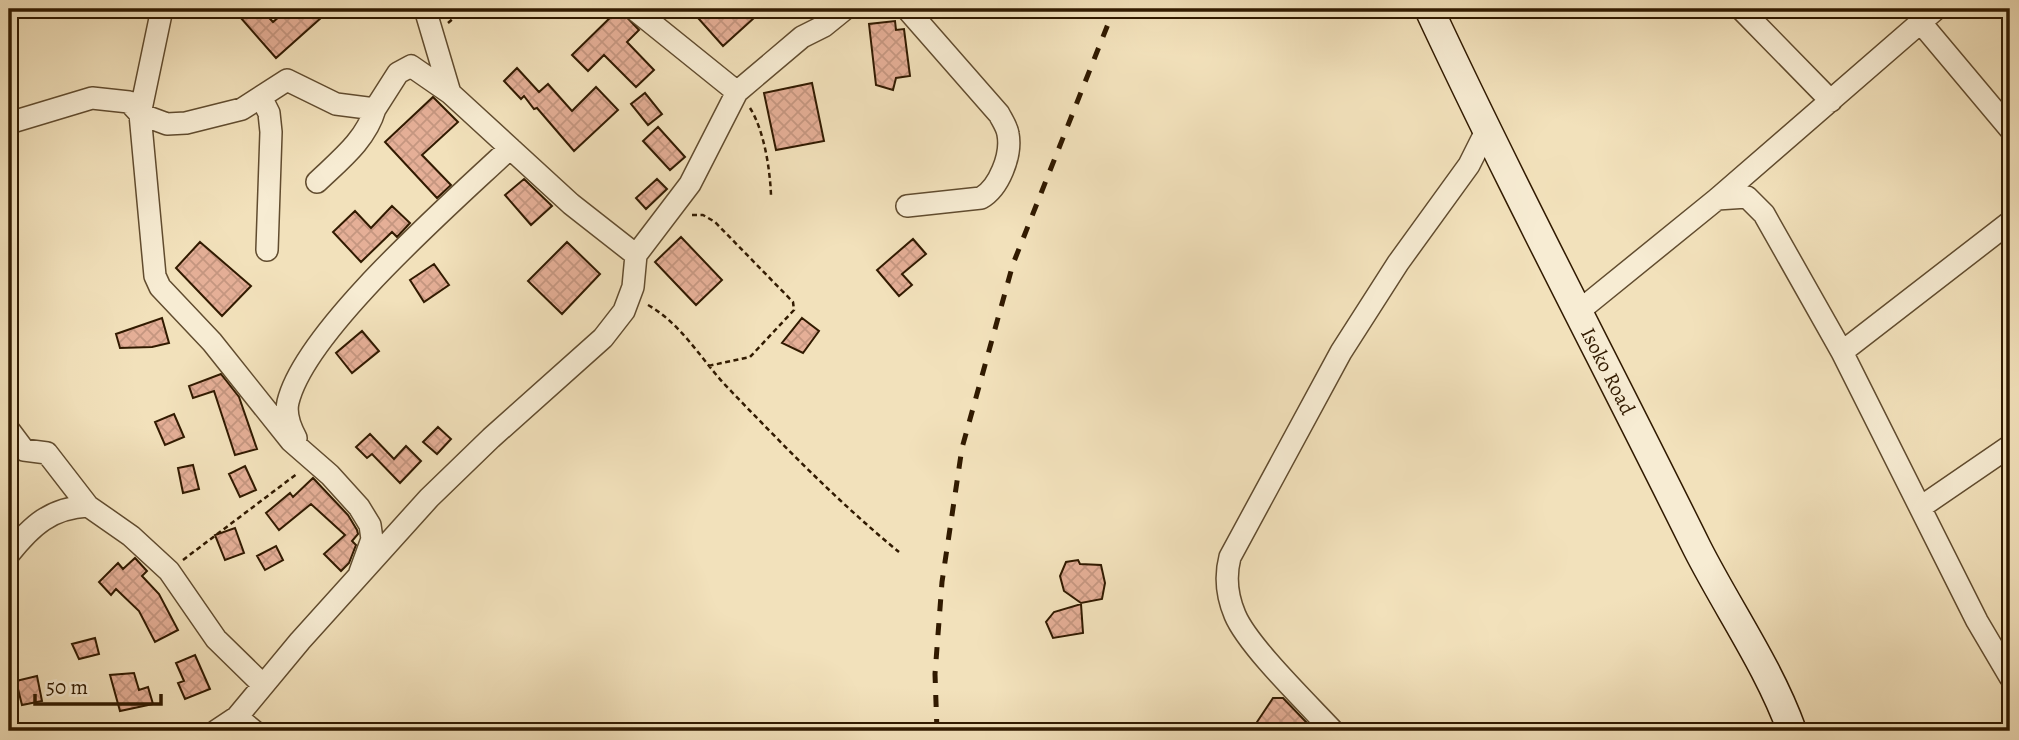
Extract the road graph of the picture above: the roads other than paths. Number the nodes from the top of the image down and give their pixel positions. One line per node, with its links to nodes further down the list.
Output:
1 (162, 9): 14 (street)
2 (425, 9): 10 (street)
3 (634, 9): 9 (street)
4 (845, 9): 9 (street)
5 (907, 9): 21 (street)
6 (1429, 9): 17 (street, Isoko Road)
7 (1741, 9): 12 (street)
8 (1928, 16): 12 (street); 16 (street)
9 (737, 92): 24 (street)
10 (450, 93): 13 (street); 18 (street)
11 (261, 97): 13 (street); 14 (street); 23 (street)
12 (1831, 101): 20 (street)
13 (374, 109): 19 (street)
14 (140, 114): 15 (street); 29 (street)
15 (9, 123)
16 (2010, 129)
17 (1486, 131): 25 (street, Isoko Road); 39 (street)
18 (510, 148): 24 (street); 29 (street)
19 (317, 182)
20 (1717, 200): 25 (street); 26 (street)
21 (907, 206)
22 (2010, 222): 26 (street)
23 (267, 250)
24 (636, 255): 33 (street)
25 (1579, 310): 40 (street, Isoko Road)
26 (1842, 352): 31 (street)
27 (9, 430): 30 (street)
28 (2010, 446): 31 (street)
29 (304, 452): 33 (street)
30 (88, 506): 32 (street); 35 (street)
31 (1921, 507): 34 (street)
32 (9, 554)
33 (357, 580): 35 (street)
34 (2010, 677)
35 (263, 685): 36 (street)
36 (236, 717): 37 (street); 38 (street)
37 (216, 731)
38 (254, 731)
39 (1333, 731)
40 (1792, 731)

